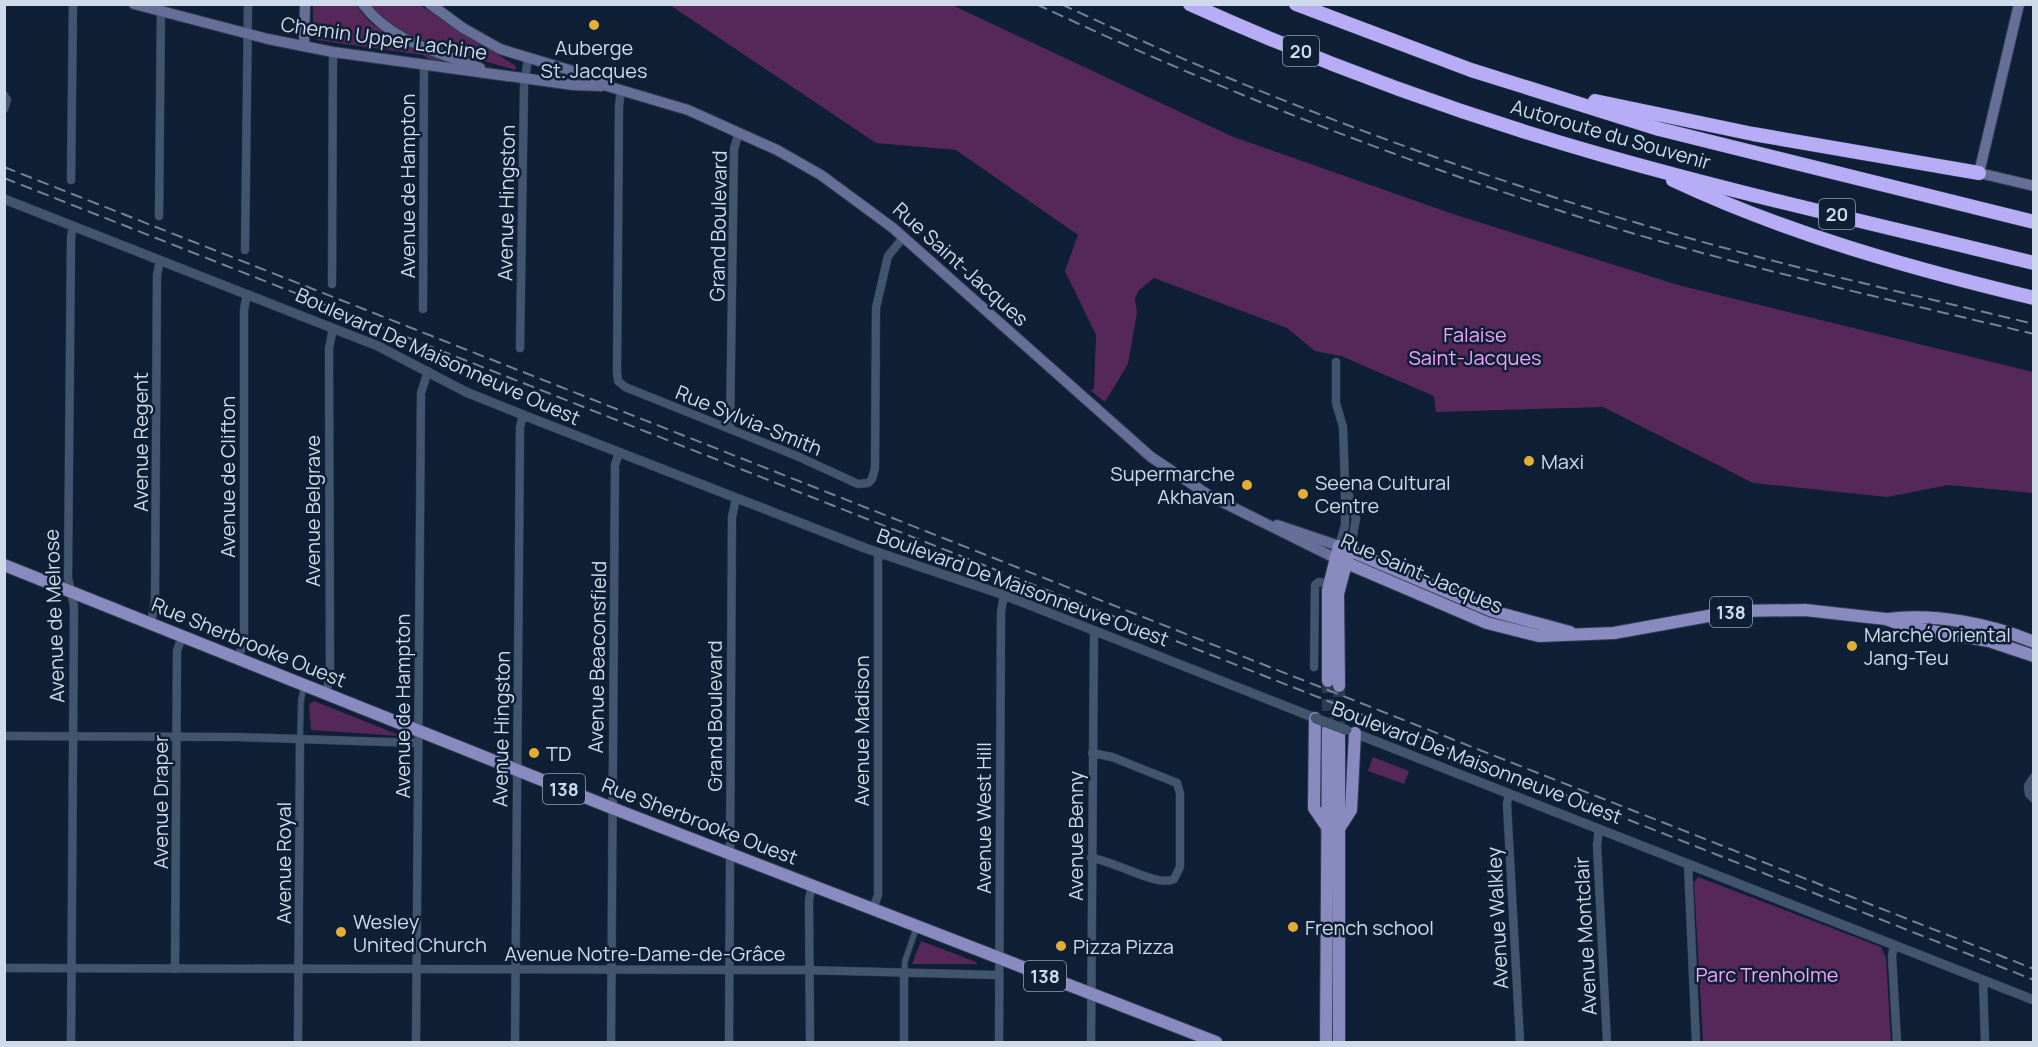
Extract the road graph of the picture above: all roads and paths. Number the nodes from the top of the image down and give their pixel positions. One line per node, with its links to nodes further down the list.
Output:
1 (73, 4): 26 (street)
2 (134, 4): 10 (main road, Chemin Upper Lachine)
3 (248, 4): 11 (street)
4 (305, 4): 12 (main road)
5 (363, 4): 16 (main road)
6 (430, 4): 14 (main road, Rue Saint-Jacques)
7 (1190, 4): 24 (highway, Autoroute du Souvenir / 20)
8 (1296, 4): 18 (highway, Autoroute du Souvenir / 20)
9 (2019, 4): 25 (main road)
10 (161, 8): 11 (main road, Chemin Upper Lachine); 29 (street)
11 (248, 34): 12 (main road, Chemin Upper Lachine); 33 (street)
12 (304, 46): 13 (main road, Chemin Upper Lachine)
13 (333, 52): 15 (main road, Chemin Upper Lachine); 36 (street)
14 (528, 59): 17 (street, Avenue Hingston); 19 (main road, Rue Saint-Jacques)
15 (424, 64): 16 (main road, Chemin Upper Lachine); 39 (street, Avenue de Hampton)
16 (490, 72): 17 (main road, Chemin Upper Lachine)
17 (525, 76): 19 (main road, Rue Saint-Jacques); 41 (street, Avenue Hingston)
18 (1501, 80): 25 (highway); 30 (highway, Autoroute du Souvenir / 20)
19 (607, 86): 20 (main road, Rue Saint-Jacques)
20 (621, 90): 23 (main road, Rue Saint-Jacques); 45 (street, Rue Sylvia-Smith)
21 (4, 94): 22 (street)
22 (4, 109)
23 (739, 132): 32 (main road, Rue Saint-Jacques); 45 (street, Grand Boulevard)
24 (1641, 165): 35 (highway, Autoroute du Souvenir / 20); 38 (highway)
25 (1979, 173): 27 (main road)
26 (70, 180)
27 (2034, 186)
28 (4, 199): 31 (street, Boulevard De Maisonneuve Ouest)
29 (159, 216)
30 (2034, 222)
31 (73, 226): 34 (street, Boulevard De Maisonneuve Ouest); 52 (street, Avenue de Melrose)
32 (903, 238): 45 (street, Rue Sylvia-Smith); 49 (main road, Rue Saint-Jacques)
33 (245, 249)
34 (160, 260): 37 (street, Boulevard De Maisonneuve Ouest); 55 (street, Avenue Regent)
35 (2034, 263)
36 (332, 284)
37 (247, 294): 40 (street, Boulevard De Maisonneuve Ouest); 60 (street, Avenue de Clifton)
38 (2034, 298)
39 (423, 309)
40 (333, 328): 43 (street, Boulevard De Maisonneuve Ouest); 63 (street, Avenue Belgrave)
41 (520, 348)
42 (1336, 362): 49 (street)
43 (428, 371): 44 (street, Boulevard De Maisonneuve Ouest); 69 (street, Avenue de Hampton)
44 (523, 415): 46 (street, Boulevard De Maisonneuve Ouest); 72 (street, Avenue Hingston)
45 (730, 429)
46 (619, 453): 47 (street, Boulevard De Maisonneuve Ouest); 76 (street, Avenue Beaconsfield)
47 (736, 499): 48 (street, Boulevard De Maisonneuve Ouest); 79 (street, Grand Boulevard)
48 (878, 553): 53 (street, Boulevard De Maisonneuve Ouest); 83 (street, Avenue Madison)
49 (1342, 554): 51 (main road); 51 (main road); 54 (main road, Rue Saint-Jacques / 138)
50 (4, 565): 52 (main road, Rue Sherbrooke Ouest / 138)
51 (1329, 583): 61 (street)
52 (71, 591): 55 (main road, Rue Sherbrooke Ouest / 138); 67 (street, Avenue de Melrose)
53 (1004, 595): 56 (street, Boulevard De Maisonneuve Ouest); 86 (street, Avenue West Hill)
54 (1886, 619): 58 (main road, Rue Saint-Jacques / 138); 59 (main road, Rue Saint-Jacques / 138)
55 (151, 624): 57 (main road, Rue Sherbrooke Ouest / 138)
56 (1094, 631): 64 (street, Boulevard De Maisonneuve Ouest); 71 (street, Avenue Benny)
57 (182, 636): 60 (main road, Rue Sherbrooke Ouest / 138); 68 (street, Avenue Draper)
58 (2034, 642)
59 (2034, 656)
60 (238, 659): 62 (main road, Rue Sherbrooke Ouest / 138)
61 (1314, 667)
62 (304, 685): 63 (main road, Rue Sherbrooke Ouest / 138); 70 (street, Avenue Royal)
63 (326, 694): 69 (main road, Rue Sherbrooke Ouest / 138)
64 (1315, 718): 65 (street, Boulevard De Maisonneuve Ouest, bridge); 77 (main road)
65 (1342, 732): 74 (street, Boulevard De Maisonneuve Ouest); 77 (main road); 77 (main road)
66 (4, 736): 67 (street)
67 (73, 736): 68 (street); 88 (street, Avenue de Melrose)
68 (177, 736): 70 (street); 89 (street, Avenue Draper)
69 (418, 736): 70 (street); 72 (main road, Rue Sherbrooke Ouest / 138); 92 (street, Avenue de Hampton)
70 (300, 739): 90 (street, Avenue Royal)
71 (1092, 753): 80 (street, Avenue Benny); 80 (street)
72 (517, 770): 76 (main road, Rue Sherbrooke Ouest / 138); 91 (street, Avenue Hingston)
73 (2034, 777): 75 (street)
74 (1509, 793): 78 (street, Boulevard De Maisonneuve Ouest); 114 (street, Avenue Walkley)
75 (2034, 799)
76 (612, 808): 79 (main road, Rue Sherbrooke Ouest / 138); 93 (street, Avenue Beaconsfield)
77 (1333, 827): 112 (main road); 113 (main road)
78 (1599, 829): 81 (street, Boulevard De Maisonneuve Ouest); 115 (street, Avenue Montclair)
79 (730, 853): 82 (main road, Rue Sherbrooke Ouest / 138); 94 (street, Grand Boulevard)
80 (1091, 858): 99 (street, Avenue Benny)
81 (1688, 864): 85 (street, Boulevard De Maisonneuve Ouest); 116 (street)
82 (812, 886): 83 (main road, Rue Sherbrooke Ouest / 138); 95 (street)
83 (873, 909): 84 (main road, Rue Sherbrooke Ouest / 138)
84 (917, 926): 86 (main road, Rue Sherbrooke Ouest / 138); 96 (street)
85 (1894, 946): 98 (street, Boulevard De Maisonneuve Ouest); 117 (street)
86 (998, 958): 97 (street, Avenue West Hill); 99 (main road, Rue Sherbrooke Ouest / 138)
87 (4, 968): 88 (street, Avenue Notre-Dame-de-Grâce)
88 (72, 969): 89 (street, Avenue Notre-Dame-de-Grâce); 101 (street, Avenue de Melrose)
89 (175, 969): 90 (street, Avenue Notre-Dame-de-Grâce)
90 (298, 969): 92 (street, Avenue Notre-Dame-de-Grâce); 102 (street, Avenue Royal)
91 (516, 969): 92 (street, Avenue Notre-Dame-de-Grâce); 93 (street, Avenue Notre-Dame-de-Grâce); 104 (street, Avenue Hingston)
92 (417, 970): 103 (street, Avenue de Hampton)
93 (611, 970): 94 (street, Avenue Notre-Dame-de-Grâce); 105 (street, Avenue Beaconsfield)
94 (729, 970): 95 (street, Avenue Notre-Dame-de-Grâce); 106 (street, Grand Boulevard)
95 (810, 971): 96 (street, Avenue Notre-Dame-de-Grâce); 107 (street)
96 (904, 974): 97 (street, Avenue Notre-Dame-de-Grâce); 108 (street)
97 (998, 975): 109 (street, Avenue West Hill)
98 (1983, 980): 100 (street, Boulevard De Maisonneuve Ouest); 118 (street)
99 (1091, 994): 110 (street, Avenue Benny); 111 (main road, Rue Sherbrooke Ouest / 138)
100 (2034, 1000)
101 (71, 1042)
102 (298, 1042)
103 (416, 1042)
104 (515, 1042)
105 (611, 1042)
106 (729, 1042)
107 (810, 1042)
108 (904, 1042)
109 (999, 1042)
110 (1091, 1042)
111 (1216, 1042)
112 (1326, 1042)
113 (1338, 1042)
114 (1520, 1042)
115 (1607, 1042)
116 (1696, 1042)
117 (1897, 1042)
118 (1985, 1042)

